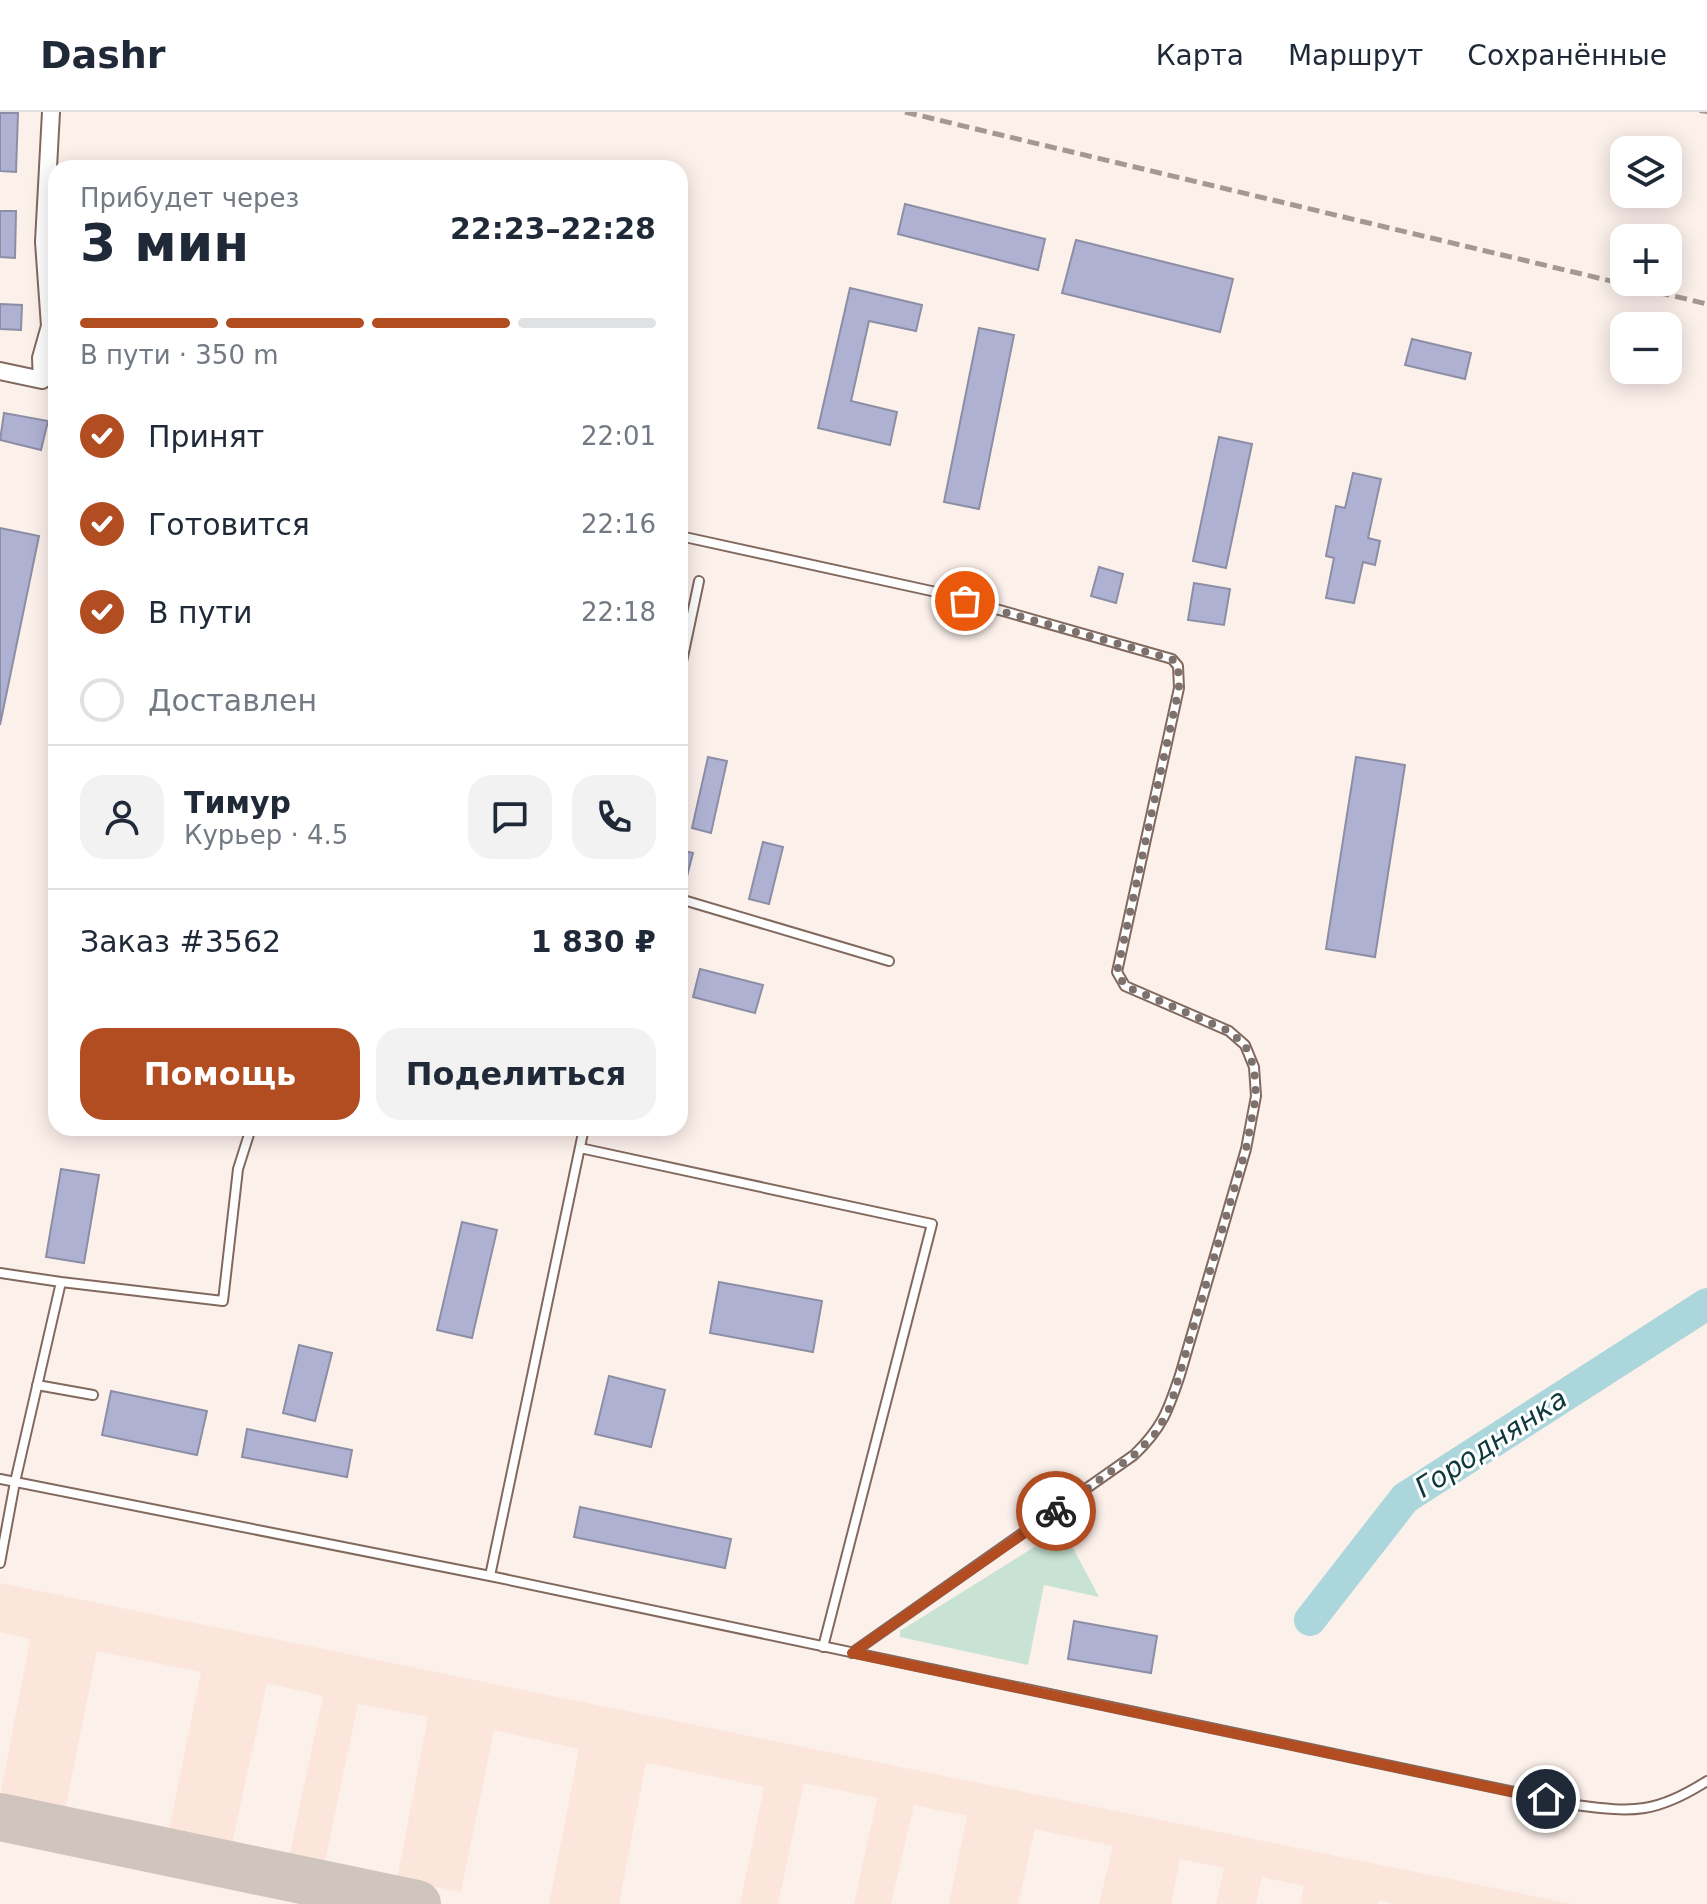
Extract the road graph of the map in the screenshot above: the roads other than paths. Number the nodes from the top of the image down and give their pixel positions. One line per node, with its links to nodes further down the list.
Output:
1 (51, 112): 2 (street)
2 (48, 160)
3 (48, 168): 4 (street)
4 (48, 298)
5 (48, 333): 7 (street)
6 (0, 371): 8 (street)
7 (48, 379)
8 (48, 382)
9 (688, 538): 26 (lane)
10 (699, 581): 11 (lane)
11 (688, 633)
12 (688, 901): 13 (lane)
13 (889, 961)
14 (248, 1136): 18 (lane)
15 (582, 1136): 16 (lane)
16 (580, 1148): 24 (lane); 25 (lane)
17 (0, 1273): 18 (lane)
18 (61, 1282): 19 (lane)
19 (37, 1385): 20 (lane); 22 (lane)
20 (93, 1395)
21 (0, 1479): 22 (lane)
22 (15, 1482): 23 (lane); 24 (lane)
23 (0, 1563)
24 (490, 1576): 25 (lane)
25 (823, 1647): 26 (lane)
26 (852, 1653): 27 (lane)
27 (1707, 1781)

